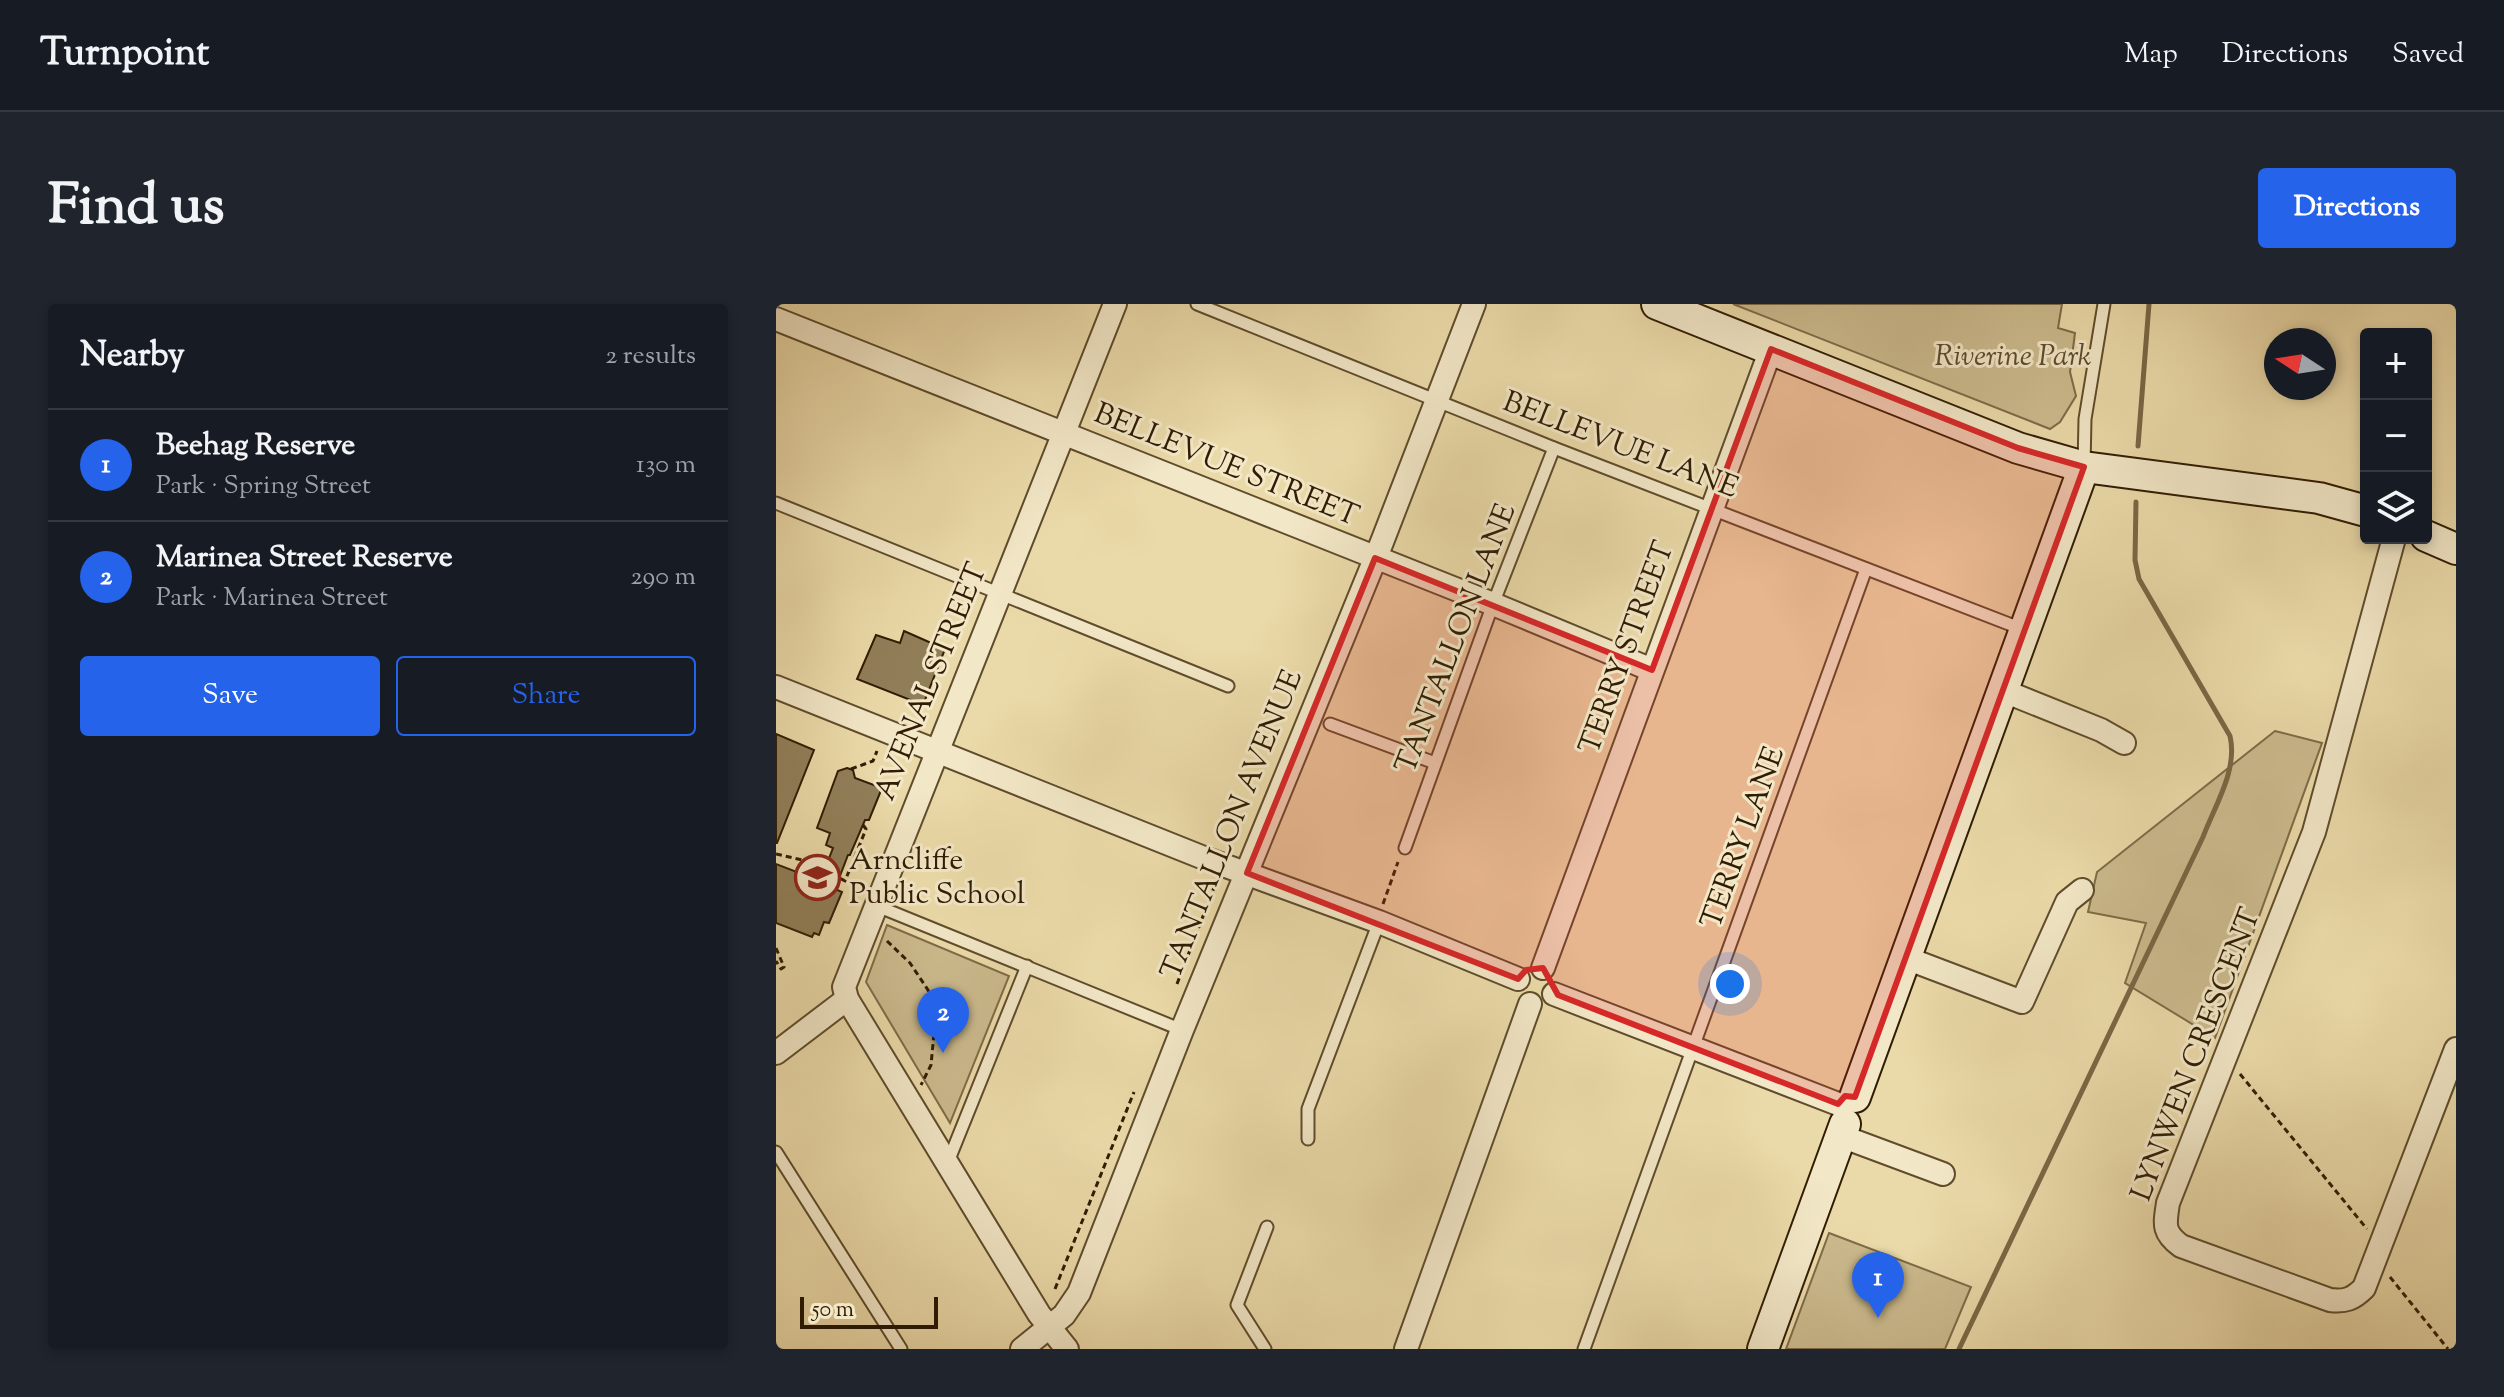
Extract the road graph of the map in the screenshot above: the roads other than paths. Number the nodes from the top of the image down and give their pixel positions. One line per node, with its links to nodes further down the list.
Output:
1 (1115, 304): 9 (street, AVENAL STREET)
2 (1197, 304): 8 (lane, BELLEVUE LANE)
3 (1474, 304): 8 (street, TANTALLON AVENUE)
4 (1657, 304): 7 (street)
5 (2104, 304): 11 (lane)
6 (776, 319): 9 (street, BELLEVUE STREET)
7 (1771, 349): 11 (street); 13 (street, TERRY STREET)
8 (1437, 400): 10 (lane, BELLEVUE LANE); 18 (street, TANTALLON AVENUE)
9 (1063, 432): 18 (street, BELLEVUE STREET); 20 (street, AVENAL STREET)
10 (1554, 448): 13 (lane, BELLEVUE LANE); 21 (lane, TANTALLON LANE)
11 (2084, 467): 14 (street); 22 (street)
12 (776, 503): 20 (lane)
13 (1711, 507): 19 (lane, BELLEVUE LANE); 23 (street, TERRY STREET)
14 (2360, 509)
15 (2432, 539): 17 (street)
16 (2392, 544): 45 (street, LYNWEN CRESCENT)
17 (2456, 549)
18 (1375, 558): 21 (street, BELLEVUE STREET); 32 (street, TANTALLON AVENUE)
19 (1866, 569): 22 (lane, BELLEVUE LANE); 44 (lane, TERRY LANE)
20 (1000, 592): 24 (lane); 29 (street, AVENAL STREET)
21 (1493, 604): 23 (street, BELLEVUE STREET); 30 (lane, TANTALLON LANE)
22 (2026, 631): 26 (street)
23 (1652, 670): 38 (street, TERRY STREET)
24 (1228, 686)
25 (776, 687): 29 (street)
26 (2004, 691): 28 (street); 36 (street)
27 (1330, 724): 30 (lane)
28 (2124, 743)
29 (936, 752): 32 (street); 34 (street, AVENAL STREET)
30 (1435, 763): 31 (lane, TANTALLON LANE)
31 (1405, 848)
32 (1247, 873): 35 (street); 43 (street, TANTALLON AVENUE)
33 (2082, 890): 36 (street)
34 (877, 906): 37 (lane); 41 (street, AVENAL STREET)
35 (1379, 922): 39 (street); 48 (lane)
36 (1906, 958): 47 (street)
37 (1027, 966): 43 (lane); 50 (lane)
38 (1543, 968): 39 (street); 40 (street)
39 (1518, 979): 42 (street)
40 (1554, 994): 42 (street); 44 (street)
41 (847, 999): 46 (street); 50 (street)
42 (1530, 1004): 58 (street)
43 (1182, 1030): 53 (street, TANTALLON AVENUE)
44 (1694, 1048): 47 (street); 59 (lane, TERRY LANE)
45 (2456, 1049)
46 (776, 1053)
47 (1845, 1115): 51 (street); 60 (street)
48 (1308, 1139)
49 (776, 1152): 54 (lane)
50 (948, 1163): 53 (street)
51 (1943, 1174)
52 (1267, 1227): 57 (lane)
53 (1050, 1327): 55 (street, TANTALLON AVENUE); 56 (street)
54 (901, 1349)
55 (1022, 1349)
56 (1067, 1349)
57 (1265, 1349)
58 (1406, 1349)
59 (1584, 1349)
60 (1763, 1349)

